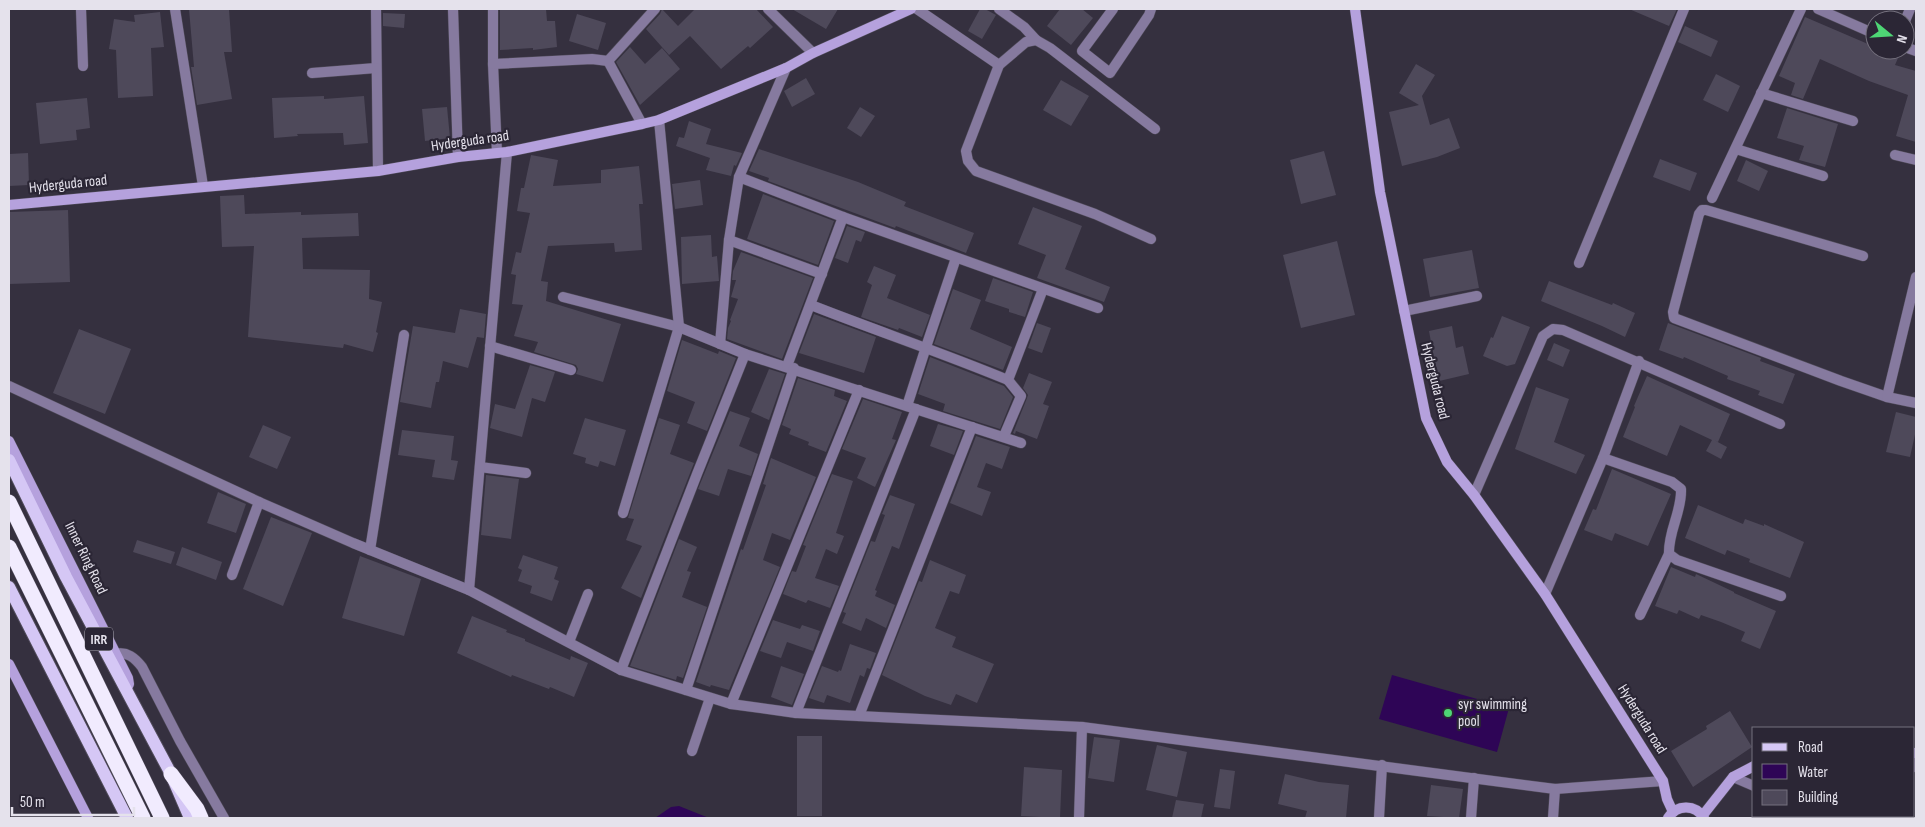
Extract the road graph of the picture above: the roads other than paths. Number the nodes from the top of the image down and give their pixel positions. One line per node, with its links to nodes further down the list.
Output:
1 (81, 9): 23 (street)
2 (175, 9): 42 (street)
3 (376, 9): 25 (street)
4 (453, 9): 37 (street)
5 (493, 9): 21 (street)
6 (655, 9): 20 (street)
7 (768, 9): 19 (street)
8 (911, 9): 19 (street, Hyderguda road)
9 (917, 9): 22 (street)
10 (998, 9): 18 (street)
11 (1113, 9): 24 (street)
12 (1150, 9): 24 (street)
13 (1355, 9): 58 (street, Hyderguda road)
14 (1684, 9): 50 (street)
15 (1801, 9): 29 (street)
16 (1818, 9): 17 (street)
17 (1865, 30)
18 (1036, 40): 22 (street); 28 (street)
19 (813, 53): 26 (street, Hyderguda road)
20 (608, 61): 21 (street); 32 (street)
21 (493, 64): 35 (street)
22 (999, 65): 46 (street)
23 (83, 66)
24 (1102, 67): 28 (street)
25 (376, 68): 27 (street); 39 (street)
26 (786, 68): 30 (street, Hyderguda road); 41 (street)
27 (312, 72)
28 (1092, 80): 33 (street)
29 (1761, 93): 31 (street); 34 (street)
30 (659, 120): 32 (street, Hyderguda road); 59 (street)
31 (1853, 121)
32 (642, 124): 35 (street, Hyderguda road)
33 (1155, 130)
34 (1736, 149): 40 (street); 43 (street)
35 (502, 153): 37 (street, Hyderguda road); 62 (street)
36 (1895, 155): 38 (street)
37 (458, 156): 39 (street, Hyderguda road)
38 (1916, 160)
39 (378, 170): 42 (street, Hyderguda road)
40 (1823, 176)
41 (738, 178): 45 (street); 47 (street)
42 (203, 186): 44 (street, Hyderguda road)
43 (1712, 198)
44 (9, 205)
45 (843, 217): 49 (street); 51 (street)
46 (1151, 239)
47 (729, 240): 51 (street); 61 (street)
48 (1863, 256): 71 (street)
49 (956, 258): 53 (street); 63 (street)
50 (1579, 263)
51 (822, 274): 56 (street)
52 (1916, 279): 71 (street)
53 (1043, 289): 57 (street); 68 (street)
54 (1477, 296): 58 (street)
55 (563, 297): 59 (street)
56 (811, 305): 63 (street); 66 (street)
57 (1098, 308)
58 (1404, 311): 83 (street, Hyderguda road)
59 (679, 327): 61 (street); 86 (street)
60 (404, 336): 88 (street)
61 (720, 344): 64 (street)
62 (490, 346): 67 (street); 81 (street)
63 (926, 347): 68 (street); 73 (street)
64 (746, 354): 66 (street); 101 (street)
65 (1639, 362): 74 (street); 79 (street); 83 (street)
66 (790, 367): 70 (street); 103 (street)
67 (571, 370)
68 (1008, 380): 76 (street)
69 (9, 386): 85 (street)
70 (859, 390): 73 (street); 105 (street)
71 (1887, 397): 72 (street)
72 (1916, 403)
73 (912, 408): 75 (street); 106 (street)
74 (1780, 424)
75 (972, 427): 76 (street); 107 (street)
76 (1004, 436): 78 (street)
77 (9, 441): 91 (street, Inner Ring Road)
78 (1021, 443)
79 (1603, 458): 89 (street); 95 (street)
80 (9, 460): 91 (main road, Inner Ring Road / IRR)
81 (480, 467): 82 (street); 93 (street)
82 (526, 473)
83 (1474, 495): 95 (street, Hyderguda road)
84 (9, 502): 123 (highway)
85 (259, 502): 88 (street); 90 (street)
86 (623, 513)
87 (9, 547): 122 (highway)
88 (370, 550): 93 (street)
89 (1669, 554): 96 (street); 97 (street)
90 (232, 575)
91 (73, 578): 99 (street, Inner Ring Road); 102 (main road, Inner Ring Road / IRR)
92 (9, 587): 121 (main road)
93 (469, 590): 98 (street)
94 (588, 594): 98 (street)
95 (1545, 594): 115 (street, Hyderguda road)
96 (1781, 596)
97 (1640, 615)
98 (569, 642): 101 (street)
99 (116, 654): 102 (street, Inner Ring Road); 126 (street)
100 (9, 664): 120 (street)
101 (621, 670): 103 (street)
102 (126, 690): 112 (main road, Inner Ring Road / IRR)
103 (686, 690): 104 (street)
104 (710, 698): 105 (street); 109 (street)
105 (731, 704): 106 (street)
106 (796, 713): 107 (street)
107 (859, 716): 108 (street)
108 (1082, 727): 110 (street); 127 (street)
109 (692, 751)
110 (1382, 766): 114 (street); 128 (street)
111 (1752, 767): 113 (street)
112 (171, 774): 124 (main road, Inner Ring Road / IRR); 125 (highway)
113 (1733, 777): 116 (street); 119 (street)
114 (1474, 778): 117 (street); 129 (street)
115 (1663, 781): 117 (street); 118 (street, Hyderguda road)
116 (1752, 785)
117 (1555, 789): 130 (street)
118 (1670, 815): 119 (street)
119 (1704, 817)
120 (88, 818)
121 (127, 818)
122 (143, 818)
123 (162, 818)
124 (190, 818)
125 (201, 818)
126 (224, 818)
127 (1079, 818)
128 (1379, 818)
129 (1470, 818)
130 (1553, 818)

